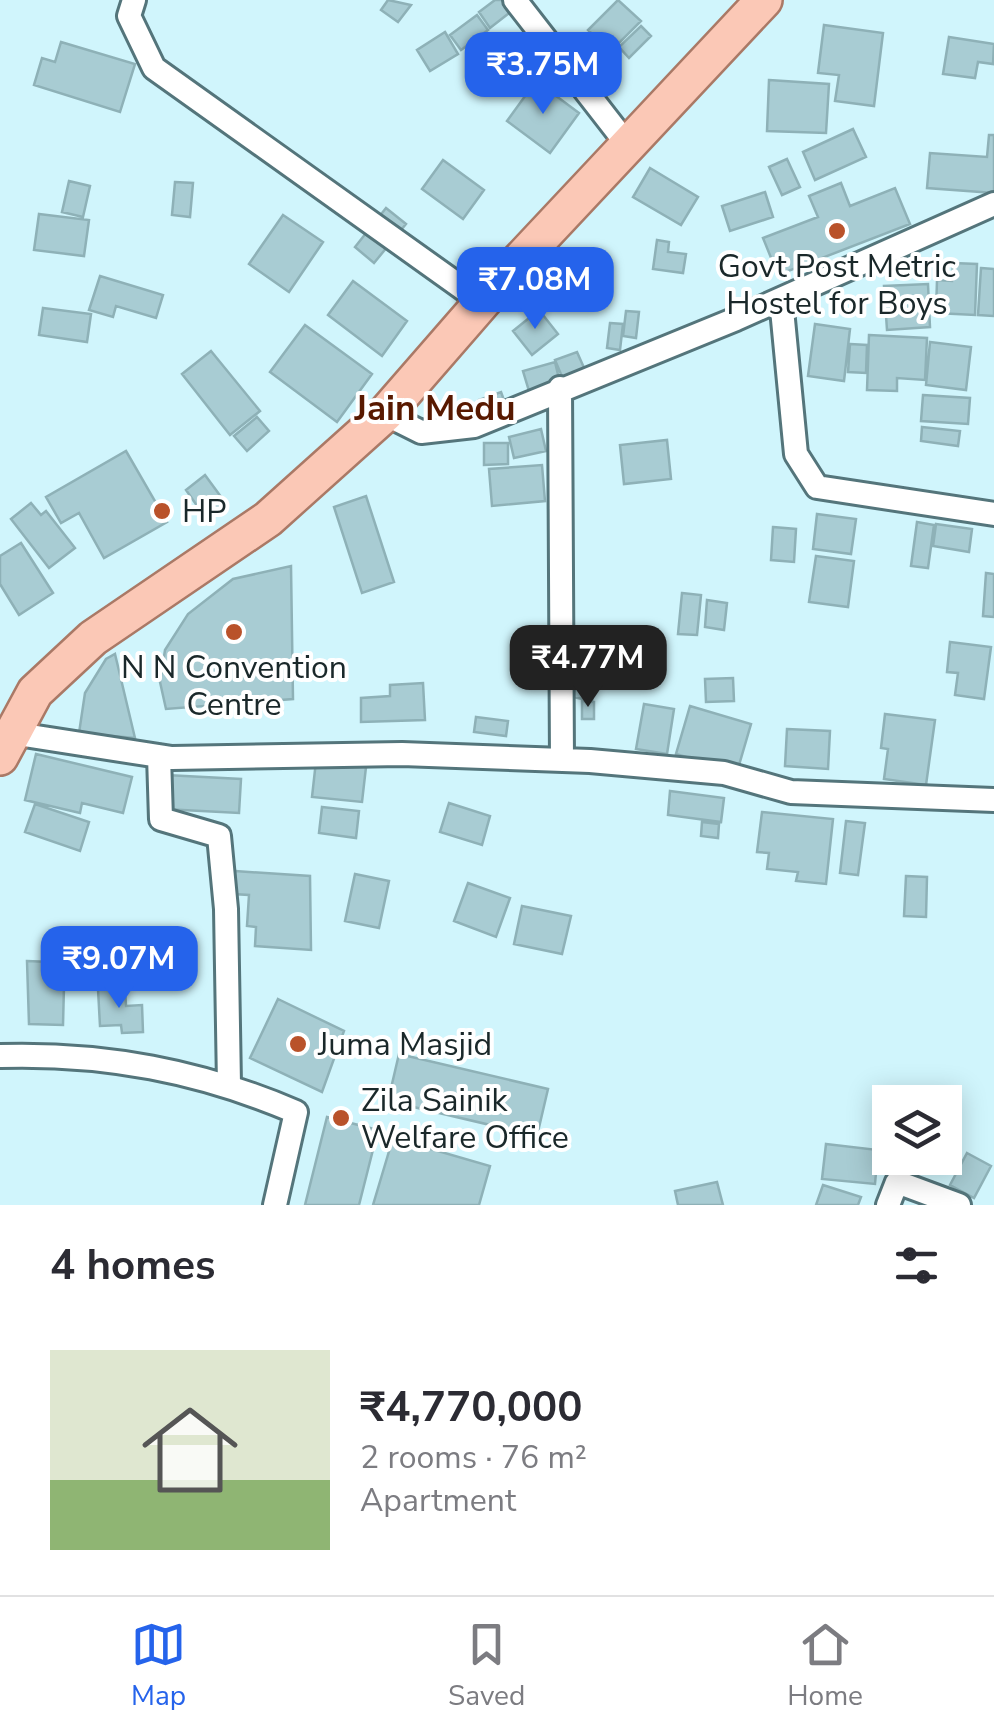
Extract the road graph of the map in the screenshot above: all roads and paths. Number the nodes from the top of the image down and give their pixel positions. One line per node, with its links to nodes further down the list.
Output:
1 (134, 0): 7 (street)
2 (516, 0): 4 (street)
3 (751, 6): 4 (main road)
4 (630, 148): 7 (main road)
5 (994, 204): 6 (street)
6 (781, 299): 8 (street); 10 (street)
7 (482, 302): 9 (main road)
8 (560, 388): 9 (street); 13 (street)
9 (385, 414): 11 (main road)
10 (994, 514)
11 (6, 745): 12 (street)
12 (159, 756): 13 (street); 16 (street)
13 (562, 760): 14 (street)
14 (994, 800)
15 (0, 1056): 16 (street)
16 (229, 1085): 17 (street)
17 (274, 1205)
18 (888, 1205): 19 (street)
19 (959, 1205)

